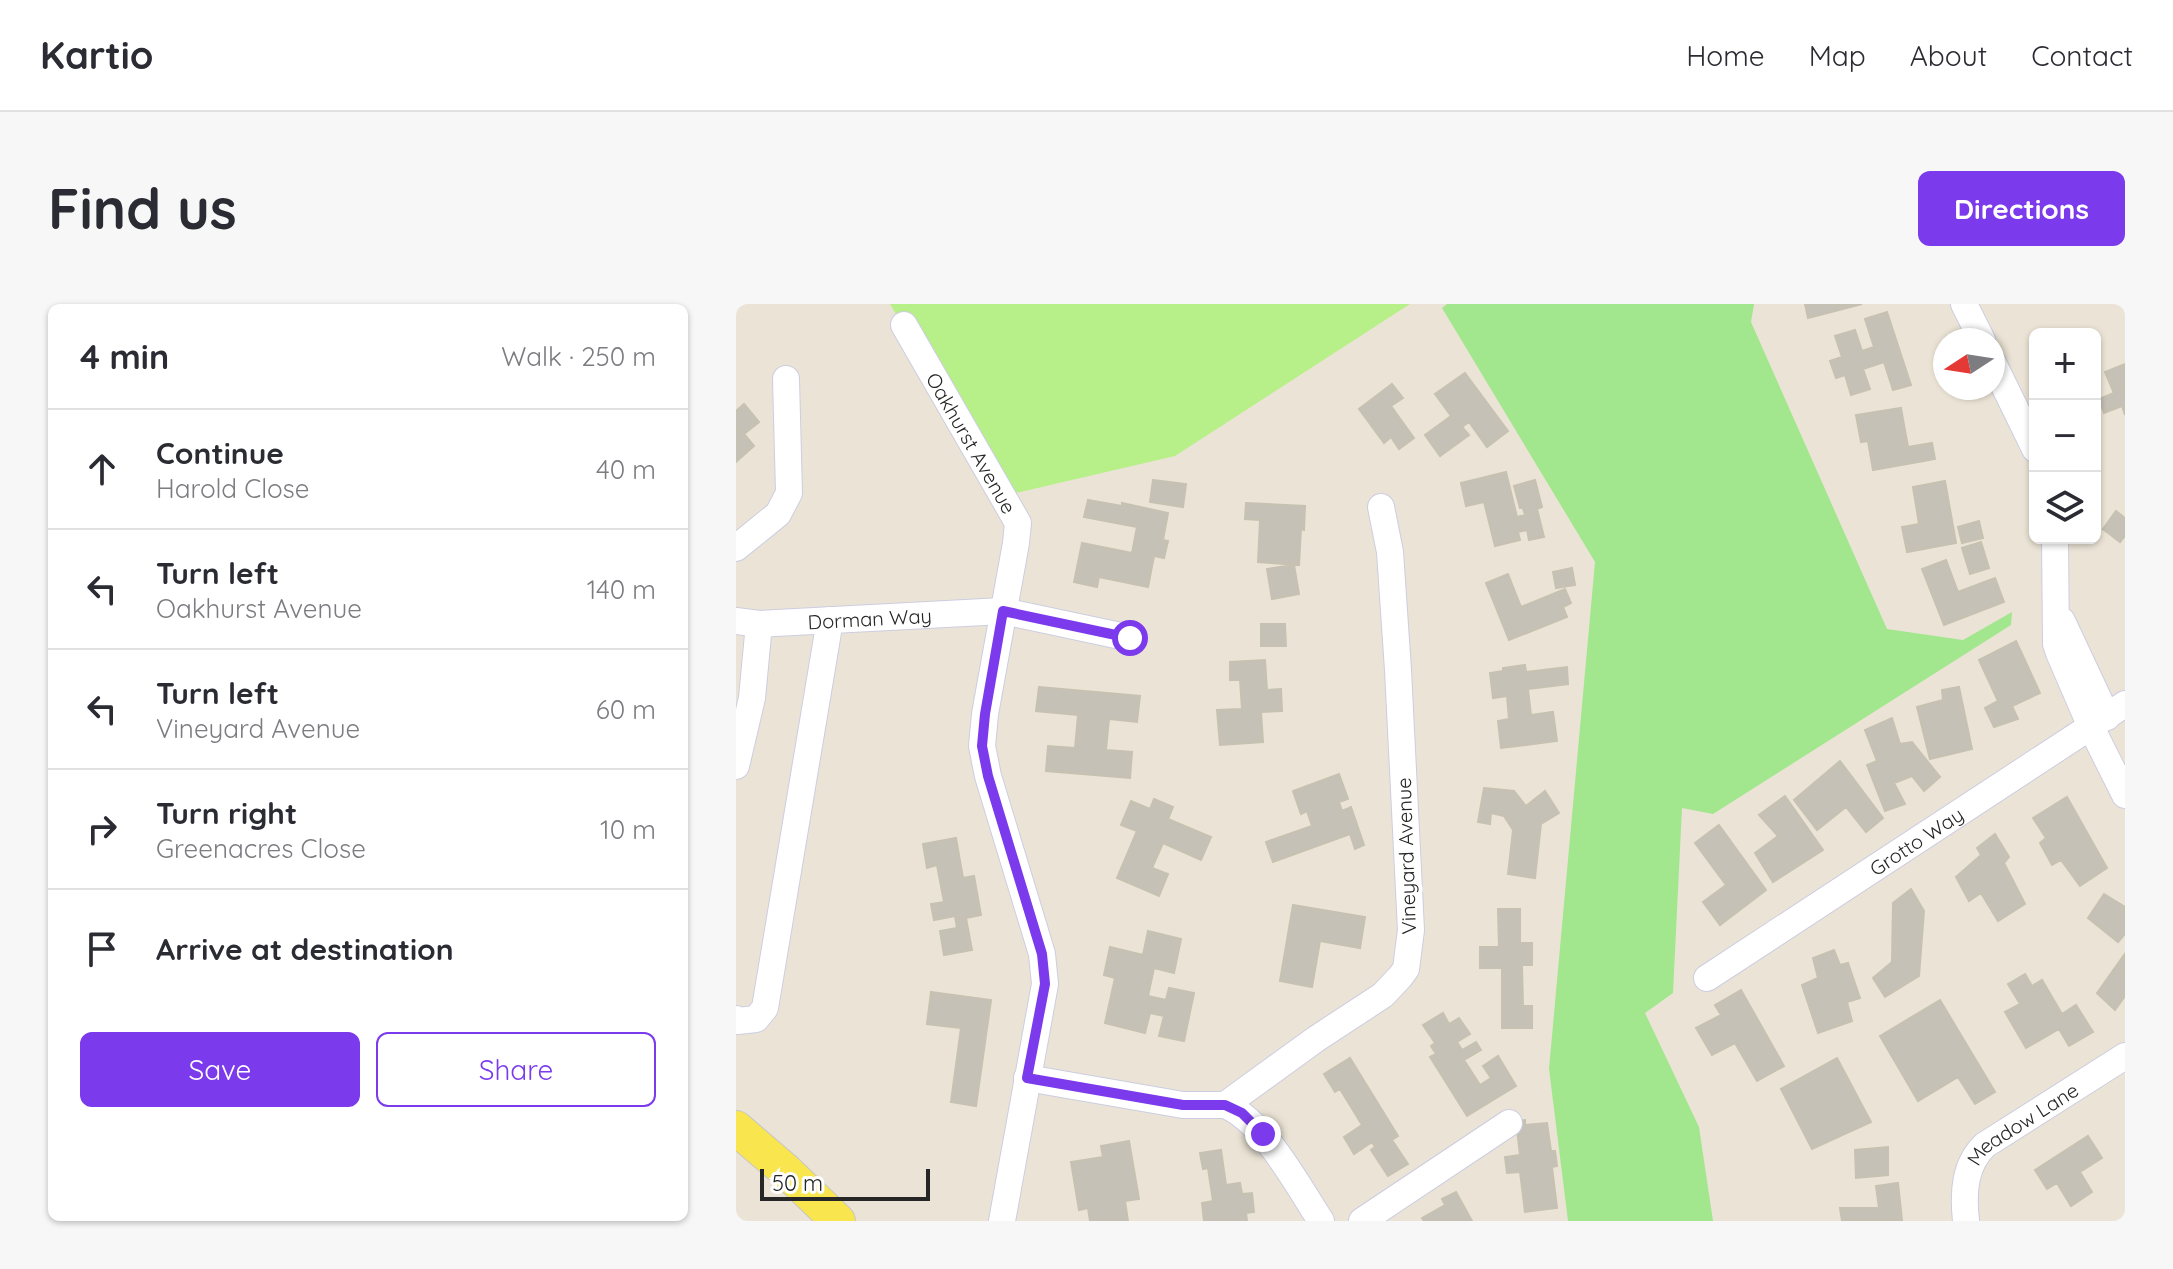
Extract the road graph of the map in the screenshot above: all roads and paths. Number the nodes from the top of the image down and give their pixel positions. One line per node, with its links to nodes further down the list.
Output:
1 (1964, 304): 3 (street)
2 (904, 325): 10 (street, Oakhurst Avenue)
3 (1976, 328)
4 (786, 379): 9 (street)
5 (2005, 388): 6 (street)
6 (2029, 437)
7 (1381, 507): 21 (street, Vineyard Avenue)
8 (2055, 544): 14 (street)
9 (736, 548)
10 (1003, 611): 11 (street, Dorman Way); 13 (street, Dorman Way); 20 (street, Oakhurst Avenue)
11 (830, 620): 12 (street, Dorman Way); 18 (street)
12 (747, 623): 15 (street)
13 (1130, 638)
14 (2108, 716): 16 (street); 17 (street, Grotto Way)
15 (736, 766)
16 (2125, 795)
17 (1707, 978)
18 (736, 1019)
19 (2125, 1056): 28 (street, Meadow Lane)
20 (1027, 1078): 21 (street); 25 (street, Oakhurst Avenue)
21 (1225, 1105): 26 (street)
22 (1509, 1123): 27 (street)
23 (736, 1128): 24 (main road)
24 (838, 1221)
25 (1002, 1221)
26 (1321, 1221)
27 (1362, 1221)
28 (1966, 1221)

